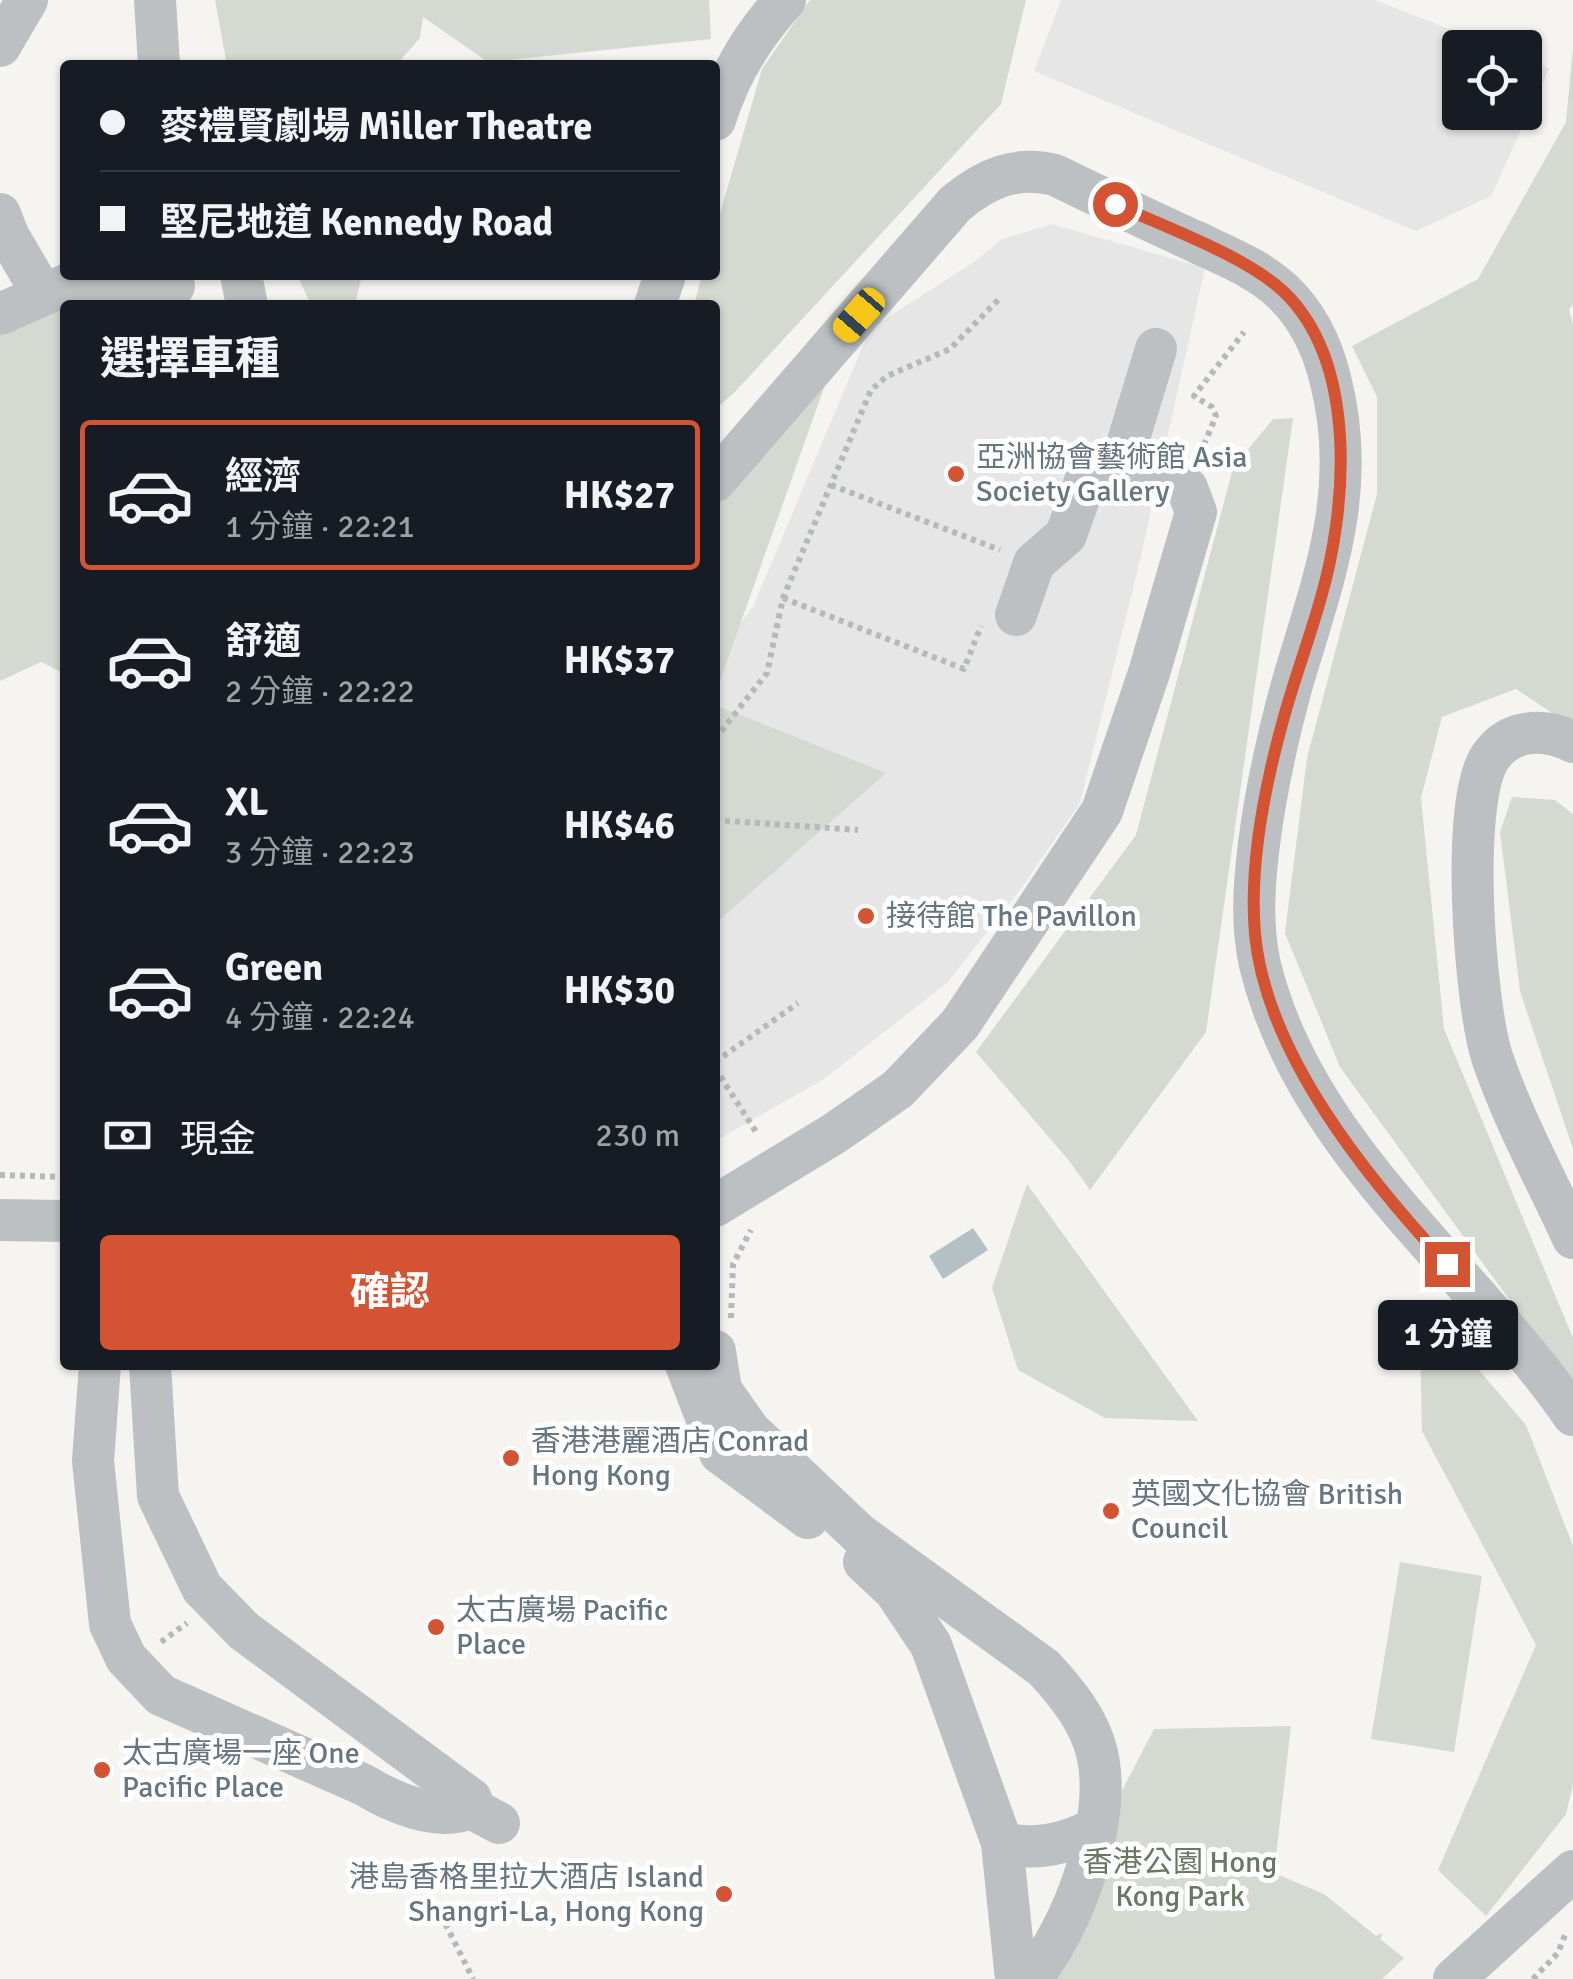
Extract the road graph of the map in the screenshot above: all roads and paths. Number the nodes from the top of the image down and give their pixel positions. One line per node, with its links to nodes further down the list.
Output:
1 (27, 0): 4 (street)
2 (155, 0): 5 (street)
3 (785, 0): 6 (street)
4 (0, 46)
5 (159, 60)
6 (720, 108)
7 (0, 214): 11 (street)
8 (87, 280): 11 (street)
9 (119, 280): 10 (street)
10 (174, 289)
11 (43, 295): 13 (street)
12 (999, 299): 18 (path)
13 (0, 314)
14 (1244, 332): 19 (path)
15 (1156, 349): 16 (street)
16 (1122, 461): 19 (street); 20 (street)
17 (720, 474): 43 (street)
18 (831, 484): 20 (path); 21 (path)
19 (1187, 488): 35 (street)
20 (1034, 563): 22 (street)
21 (783, 598): 22 (path); 23 (path)
22 (1016, 615)
23 (720, 733)
24 (1573, 742): 38 (street)
25 (720, 820): 26 (path)
26 (858, 830)
27 (798, 1003): 28 (path)
28 (720, 1061)
29 (720, 1073): 31 (path)
30 (770, 1130): 31 (path)
31 (759, 1136): 32 (path)
32 (744, 1144)
33 (0, 1176): 34 (path)
34 (60, 1177)
35 (720, 1203)
36 (0, 1220): 37 (street)
37 (60, 1221)
38 (1573, 1238)
39 (100, 1370): 44 (street)
40 (150, 1370): 45 (street)
41 (688, 1370): 47 (street)
42 (718, 1370): 46 (street)
43 (1573, 1415)
44 (93, 1461): 45 (street); 45 (street)
45 (158, 1496)
46 (1096, 1828): 47 (street); 53 (street)
47 (1002, 1844): 52 (street)
48 (1573, 1871): 54 (street)
49 (441, 1915): 51 (path)
50 (1571, 1916): 55 (path)
51 (473, 1979)
52 (1016, 1979)
53 (1030, 1979)
54 (1454, 1979)
55 (1533, 1979)

